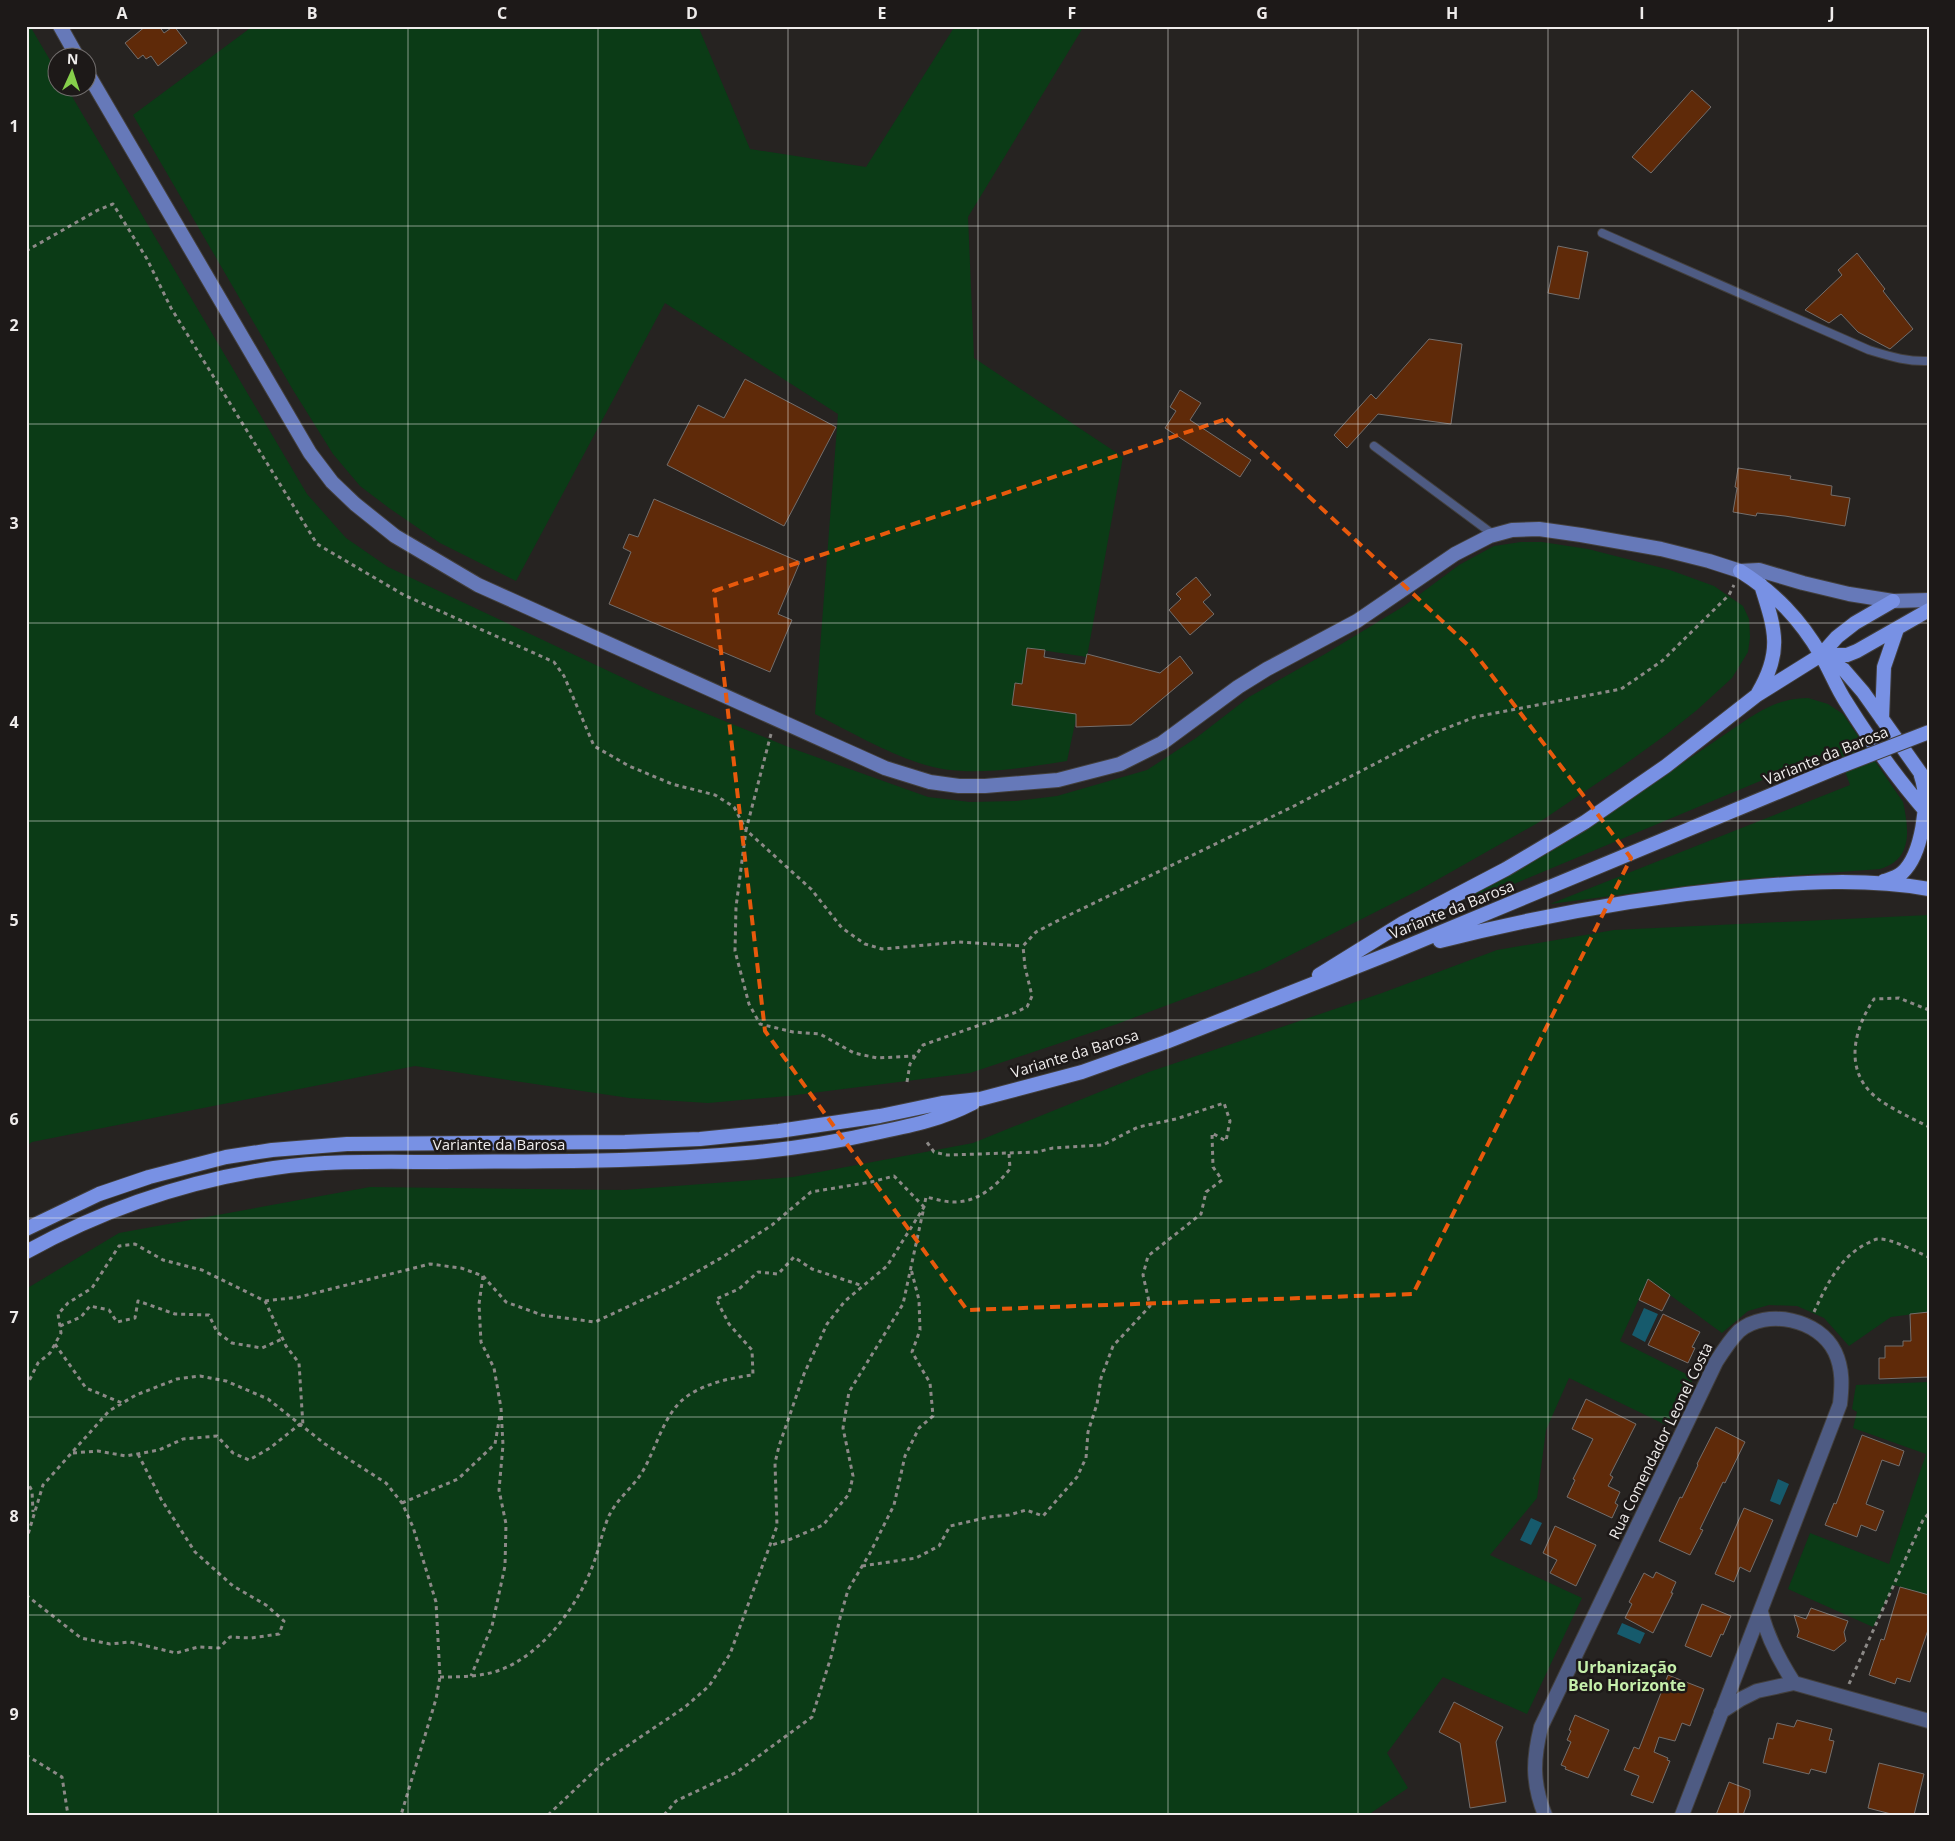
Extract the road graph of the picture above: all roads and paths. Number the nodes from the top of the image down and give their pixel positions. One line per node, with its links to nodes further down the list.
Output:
1 (60, 26): 2 (main road)
2 (72, 48)
3 (98, 91): 17 (main road)
4 (1602, 233): 6 (lane)
5 (26, 251): 23 (path)
6 (1929, 361)
7 (1374, 446): 8 (lane)
8 (1494, 535): 9 (main road); 17 (main road)
9 (1740, 571): 10 (main road); 12 (main road); 26 (path)
10 (1761, 584): 15 (main road); 16 (main road)
11 (1929, 600): 12 (main road)
12 (1893, 601): 15 (main road)
13 (1929, 610): 14 (main road)
14 (1897, 629): 15 (main road); 18 (main road)
15 (1821, 656): 16 (main road); 18 (main road); 22 (main road)
16 (1757, 694): 28 (main road)
17 (775, 719): 23 (path)
18 (1882, 720): 20 (main road)
19 (1929, 732): 27 (main road, Variante da Barosa, bridge)
20 (1919, 772): 21 (main road); 22 (main road)
21 (1929, 785)
22 (1926, 812): 24 (main road)
23 (746, 830): 26 (path); 30 (path)
24 (1880, 882): 25 (main road); 27 (main road)
25 (1929, 889)
26 (1023, 946): 30 (path)
27 (1391, 953): 28 (main road, Variante da Barosa)
28 (1294, 993): 32 (main road, Variante da Barosa)
29 (1929, 1010): 33 (path)
30 (915, 1056): 31 (path)
31 (908, 1082)
32 (980, 1100): 37 (main road, Variante da Barosa); 38 (main road, Variante da Barosa)
33 (1929, 1127)
34 (926, 1141): 35 (path)
35 (1009, 1153): 36 (path); 60 (path)
36 (924, 1207): 40 (path); 41 (path); 42 (path)
37 (26, 1229)
38 (26, 1252)
39 (1929, 1258): 45 (path)
40 (911, 1266): 59 (path); 60 (path)
41 (484, 1276): 43 (path); 50 (path)
42 (863, 1286): 59 (path); 63 (path)
43 (265, 1300): 44 (path); 46 (path)
44 (60, 1326): 46 (path); 47 (path)
45 (1807, 1326): 62 (street, Rua Comendador Leonel Costa); 74 (street, Rua Comendador Leonel Costa)
46 (282, 1339): 51 (path)
47 (55, 1344): 48 (path); 49 (path)
48 (26, 1387)
49 (122, 1403): 51 (path); 52 (path)
50 (502, 1408): 55 (path); 63 (path)
51 (301, 1425): 53 (path); 55 (path)
52 (72, 1453): 53 (path); 57 (path)
53 (138, 1454): 61 (path)
54 (26, 1480): 57 (path)
55 (402, 1503): 64 (path)
56 (1929, 1513): 66 (path)
57 (34, 1516): 58 (path)
58 (26, 1541)
59 (772, 1545): 72 (path)
60 (862, 1566): 73 (path)
61 (26, 1595)
62 (1761, 1612): 65 (street); 67 (street, Rua Comendador Leonel Costa)
63 (470, 1676): 64 (path)
64 (440, 1677): 71 (path)
65 (1794, 1684): 66 (street); 67 (street)
66 (1843, 1698): 68 (street)
67 (1722, 1712): 75 (street, Rua Comendador Leonel Costa)
68 (1929, 1721)
69 (26, 1754): 70 (path)
70 (68, 1815)
71 (401, 1815)
72 (548, 1815)
73 (664, 1815)
74 (1545, 1815)
75 (1682, 1815)

